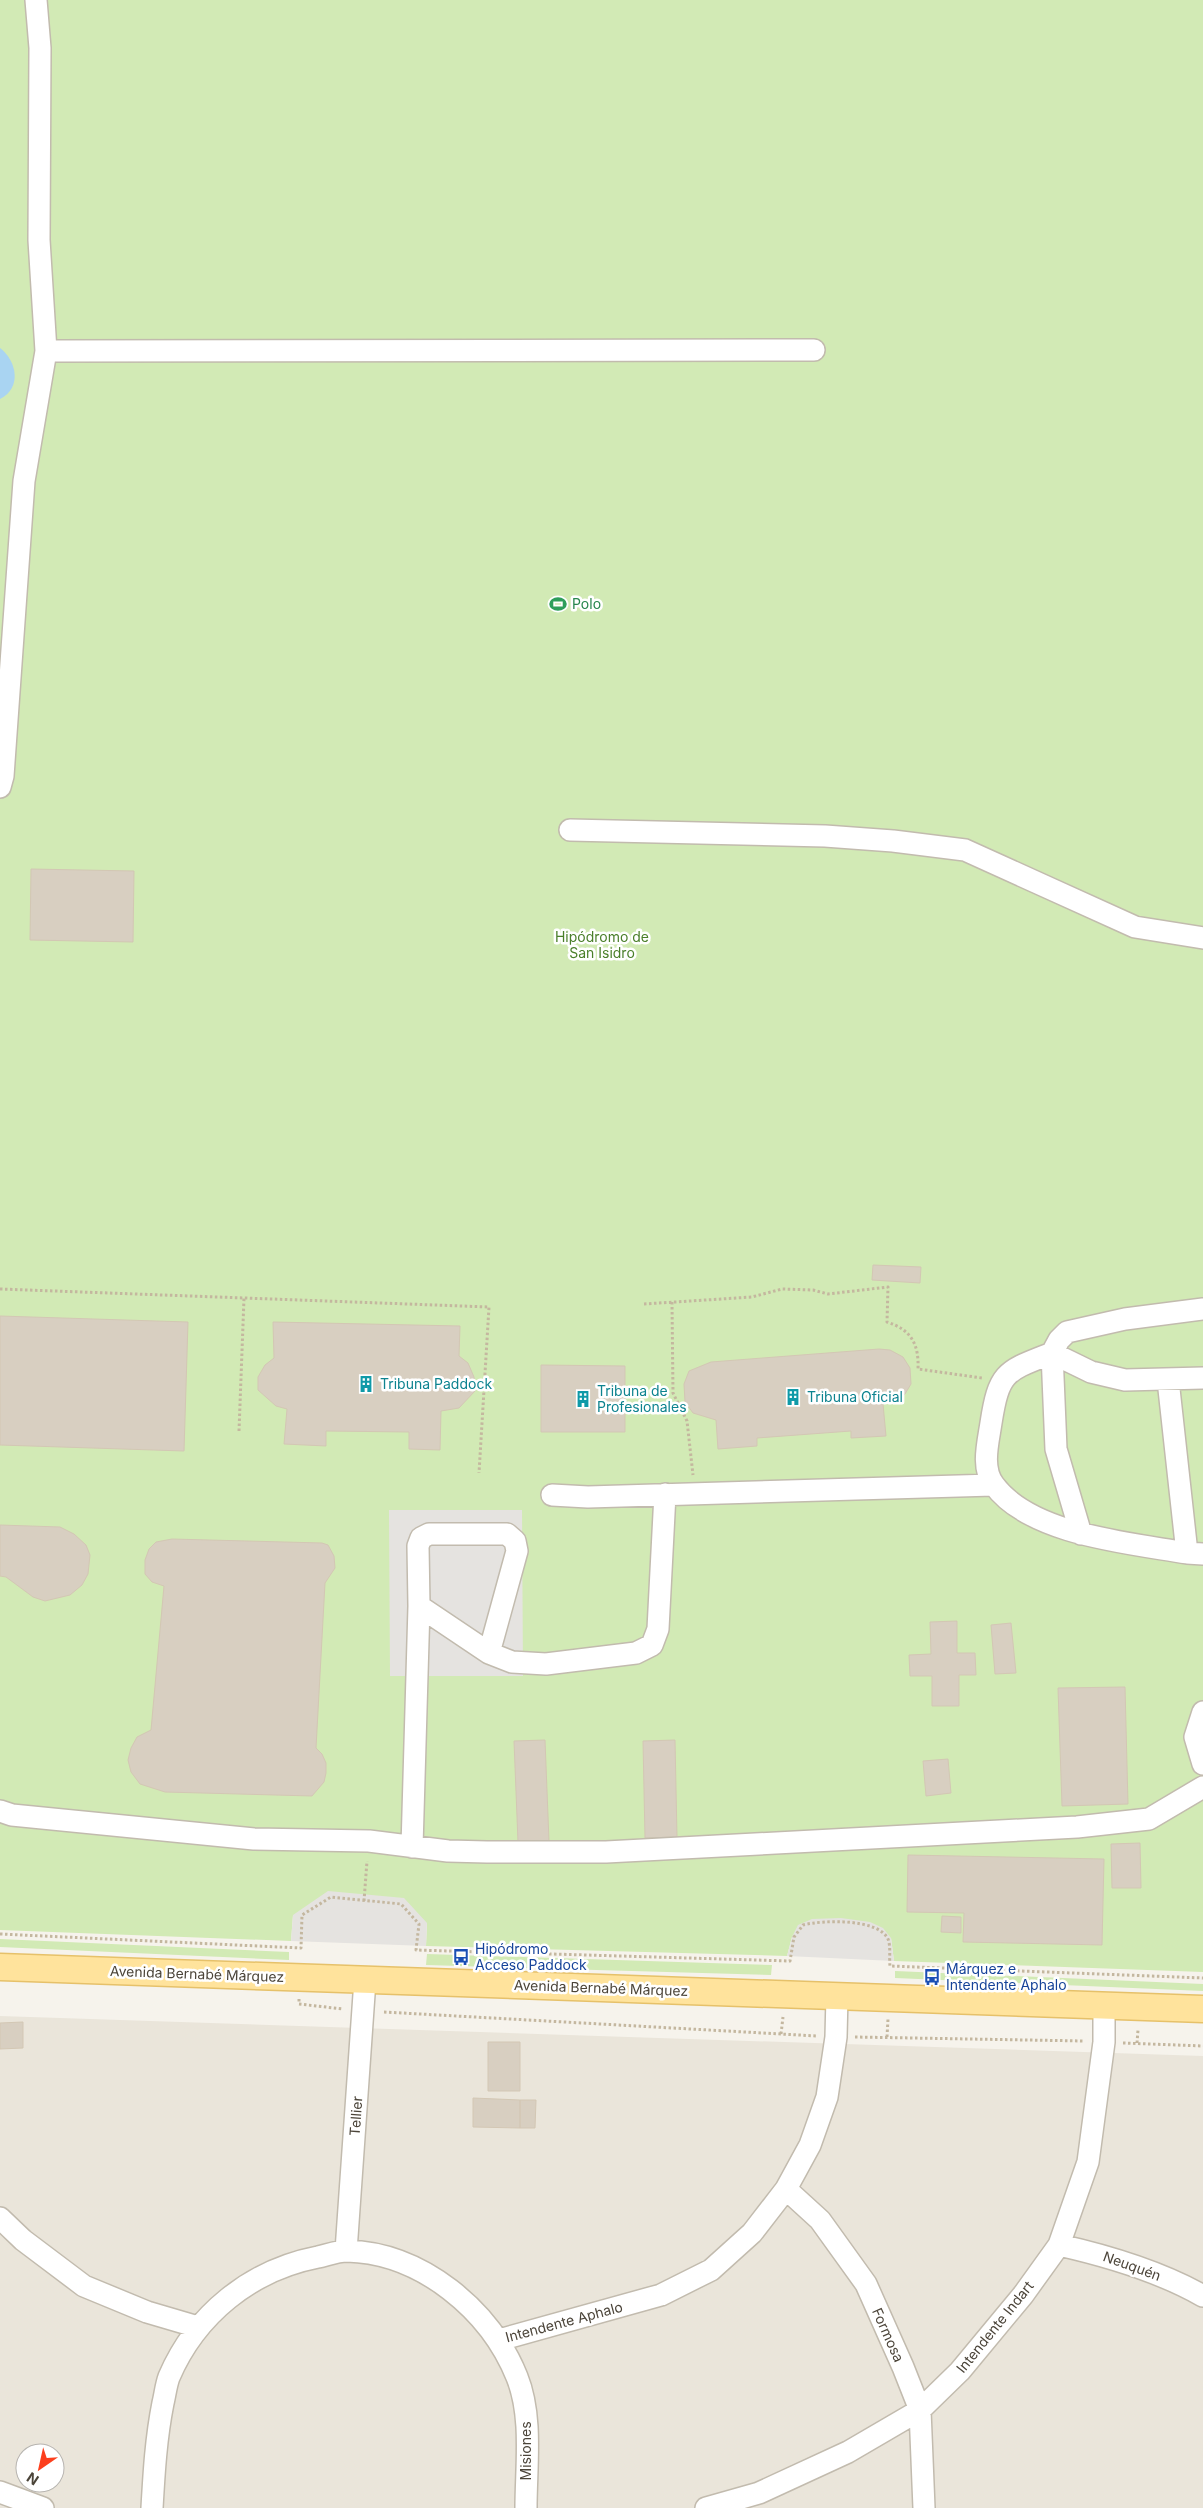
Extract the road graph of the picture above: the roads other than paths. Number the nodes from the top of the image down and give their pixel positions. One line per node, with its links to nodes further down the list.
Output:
1 (36, 0): 3 (street)
2 (814, 350): 3 (street)
3 (46, 351): 4 (street)
4 (0, 787)
5 (570, 830): 6 (street)
6 (1203, 938)
7 (1203, 1309): 8 (street)
8 (1052, 1353): 10 (street); 11 (street); 14 (street)
9 (1203, 1378): 10 (street)
10 (1168, 1380): 15 (street)
11 (994, 1484): 12 (street); 14 (street)
12 (665, 1494): 13 (street); 17 (street)
13 (552, 1495)
14 (1081, 1534): 15 (street)
15 (1195, 1553)
16 (419, 1606): 17 (street); 17 (street); 22 (street)
17 (489, 1653)
18 (1203, 1712): 19 (street)
19 (1203, 1764)
20 (1203, 1787): 22 (street)
21 (0, 1811): 22 (street)
22 (412, 1847)
23 (0, 1967): 24 (main road, Avenida Bernabé Márquez)
24 (365, 1980): 25 (main road, Avenida Bernabé Márquez); 31 (street, Tellier)
25 (837, 1996): 26 (main road, Avenida Bernabé Márquez); 28 (street, Intendente Aphalo)
26 (1104, 2006): 27 (main road, Avenida Bernabé Márquez); 30 (street, Intendente Indart)
27 (1203, 2009)
28 (786, 2189): 34 (street, Intendente Aphalo); 35 (street, Formosa)
29 (0, 2218): 33 (street)
30 (1059, 2245): 32 (street, Neuquén); 35 (street, Intendente Indart)
31 (346, 2251): 33 (street, Intendente Aphalo); 34 (street, Intendente Aphalo)
32 (1203, 2296)
33 (198, 2327): 38 (street, Intendente Aphalo)
34 (499, 2340): 39 (street, Misiones)
35 (920, 2410): 40 (street, Intendente Indart); 41 (street, Formosa)
36 (0, 2492): 37 (street)
37 (43, 2508)
38 (152, 2508)
39 (526, 2508)
40 (706, 2508)
41 (924, 2508)

